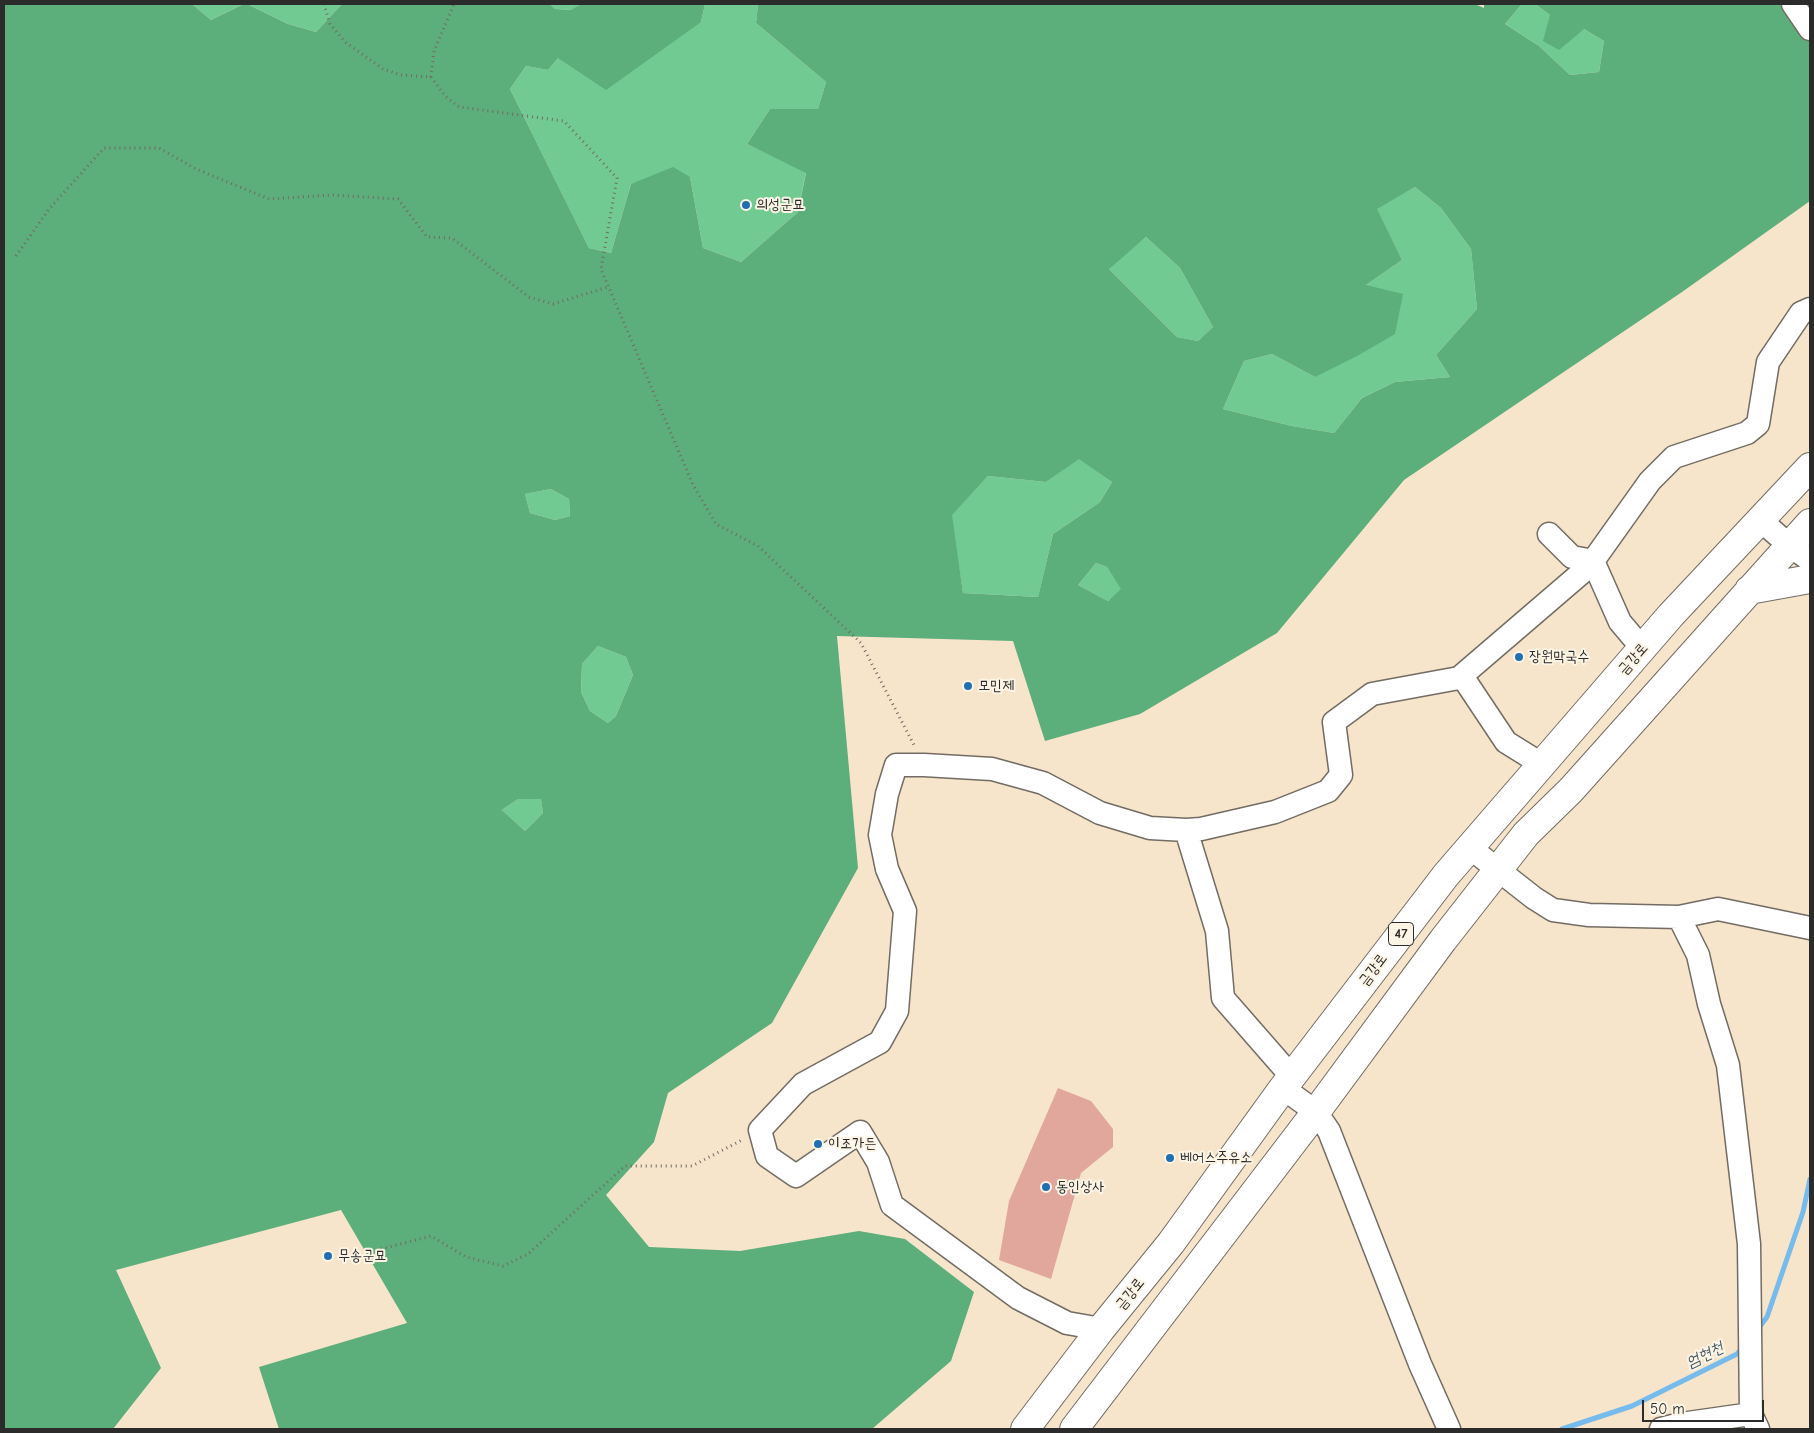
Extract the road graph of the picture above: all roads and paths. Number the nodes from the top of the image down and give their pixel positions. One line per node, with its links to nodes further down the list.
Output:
1 (324, 4): 5 (path)
2 (454, 4): 5 (path)
3 (1793, 4): 4 (street)
4 (1810, 29)
5 (431, 78): 7 (path)
6 (16, 256): 7 (path)
7 (608, 287): 19 (path)
8 (1810, 309): 14 (street)
9 (1810, 467): 10 (main road, 금강로 / 47)
10 (1759, 519): 13 (street); 17 (main road, 금강로 / 47)
11 (1810, 523): 13 (main road, 47)
12 (1549, 534): 14 (street)
13 (1800, 552): 16 (main road, 47)
14 (1593, 561): 17 (street); 18 (street)
15 (1810, 579): 16 (main road)
16 (1749, 590): 23 (main road, 47)
17 (1642, 648): 20 (main road, 금강로 / 47)
18 (1462, 676): 20 (street); 21 (street)
19 (924, 765): 21 (street); 28 (street)
20 (1543, 765): 22 (main road, 금강로 / 47)
21 (1186, 830): 26 (street)
22 (1470, 847): 23 (street); 26 (main road, 금강로 / 47)
23 (1498, 871): 24 (street); 27 (main road, 47)
24 (1679, 917): 25 (street); 31 (street)
25 (1810, 928)
26 (1288, 1083): 27 (street); 30 (main road, 금강로 / 47)
27 (1316, 1112): 33 (main road, 47); 34 (street)
28 (760, 1130): 29 (path); 30 (street)
29 (381, 1249)
30 (1101, 1329): 32 (main road, 금강로 / 47)
31 (1755, 1422): 35 (street)
32 (1025, 1429)
33 (1074, 1429)
34 (1449, 1429)
35 (1661, 1429)

